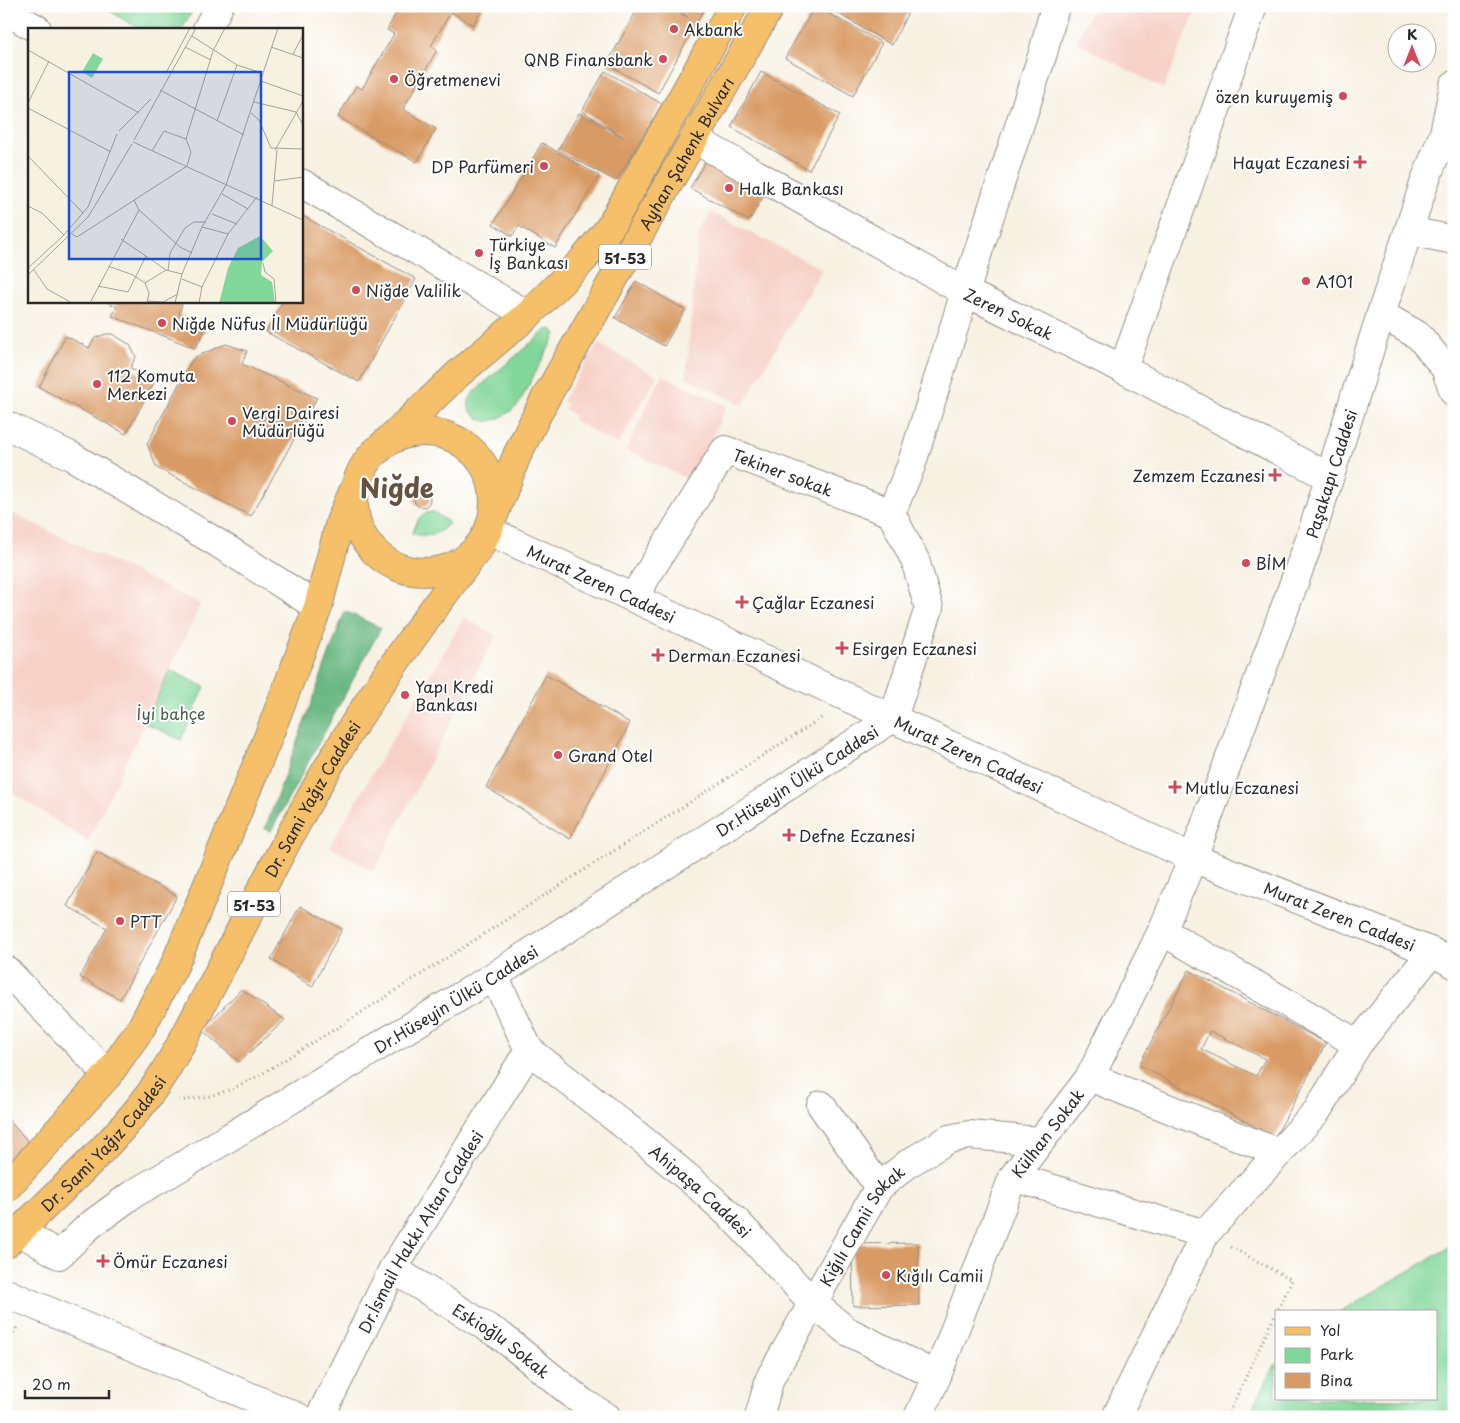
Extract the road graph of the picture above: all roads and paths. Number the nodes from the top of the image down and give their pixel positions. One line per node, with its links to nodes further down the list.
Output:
1 (219, 6): 8 (street)
2 (733, 6): 16 (main road, Ayhan Şahenk Bulvarı / 51-53)
3 (770, 6): 10 (main road, Ayhan Şahenk Bulvarı / 51-53)
4 (1055, 6): 14 (street)
5 (1253, 6): 17 (street)
6 (6, 11): 7 (street)
7 (35, 28)
8 (208, 28)
9 (1454, 85): 12 (street, Paşakapı Caddesi)
10 (694, 139): 14 (street, Zeren Sokak); 24 (main road, Ayhan Şahenk Bulvarı / 51-53)
11 (302, 184): 16 (street)
12 (1408, 231): 13 (street); 15 (street, Paşakapı Caddesi)
13 (1454, 240)
14 (965, 292): 17 (street, Zeren Sokak); 23 (street)
15 (1381, 314): 18 (street); 22 (street, Paşakapı Caddesi)
16 (528, 315): 20 (main road, Ayhan Şahenk Bulvarı / 51-53)
17 (1123, 369): 22 (street, Zeren Sokak)
18 (1454, 392)
19 (6, 425): 26 (street)
20 (379, 449): 21 (main road); 24 (main road)
21 (361, 473): 24 (main road); 26 (main road, 51-53)
22 (1329, 476): 29 (street, Paşakapı Caddesi)
23 (891, 513): 25 (street, Tekiner sokak); 28 (street)
24 (487, 530): 25 (street, Murat Zeren Caddesi); 38 (main road, Dr. Sami Yağız Caddesi / 51-53)
25 (633, 598): 27 (street, Murat Zeren Caddesi)
26 (318, 607): 36 (main road, 51-53)
27 (851, 699): 28 (street, Murat Zeren Caddesi); 38 (path)
28 (893, 718): 29 (street, Murat Zeren Caddesi); 33 (street, Dr.Hüseyin Ülkü Caddesi)
29 (1193, 858): 30 (street, Külhan Sokak); 31 (street, Murat Zeren Caddesi)
30 (1162, 931): 34 (street); 37 (street, Külhan Sokak)
31 (1443, 958): 34 (street)
32 (6, 970): 36 (street)
33 (494, 976): 35 (street, Ahipaşa Caddesi); 46 (street, Dr.Hüseyin Ülkü Caddesi)
34 (1358, 1044): 41 (street)
35 (529, 1050): 47 (street, Dr.İsmail Hakkı Altan Caddesi); 49 (street, Ahipaşa Caddesi)
36 (108, 1075): 44 (main road, 51-53)
37 (1090, 1077): 40 (street, Külhan Sokak); 41 (street)
38 (143, 1102): 46 (main road, Dr. Sami Yağız Caddesi / 51-53)
39 (821, 1105): 43 (street)
40 (1040, 1141): 42 (street, Külhan Sokak); 43 (street, Kiğılı Camii Sokak)
41 (1279, 1153): 45 (street)
42 (1014, 1177): 45 (street); 52 (street, Külhan Sokak)
43 (879, 1187): 49 (street, Kiğılı Camii Sokak)
44 (6, 1188)
45 (1205, 1234): 50 (path); 59 (street)
46 (12, 1237)
47 (392, 1269): 53 (street, Eskioğlu Sokak); 55 (street, Dr.İsmail Hakkı Altan Caddesi)
48 (6, 1293): 54 (street)
49 (813, 1303): 52 (street, Ahipaşa Caddesi); 57 (street, Kiğılı Camii Sokak)
50 (1277, 1310)
51 (1275, 1314): 60 (path)
52 (937, 1376): 58 (street, Külhan Sokak)
53 (578, 1409): 56 (street, Eskioğlu Sokak)
54 (298, 1417)
55 (320, 1417)
56 (606, 1417)
57 (759, 1417)
58 (918, 1417)
59 (1116, 1417)
60 (1227, 1417)

